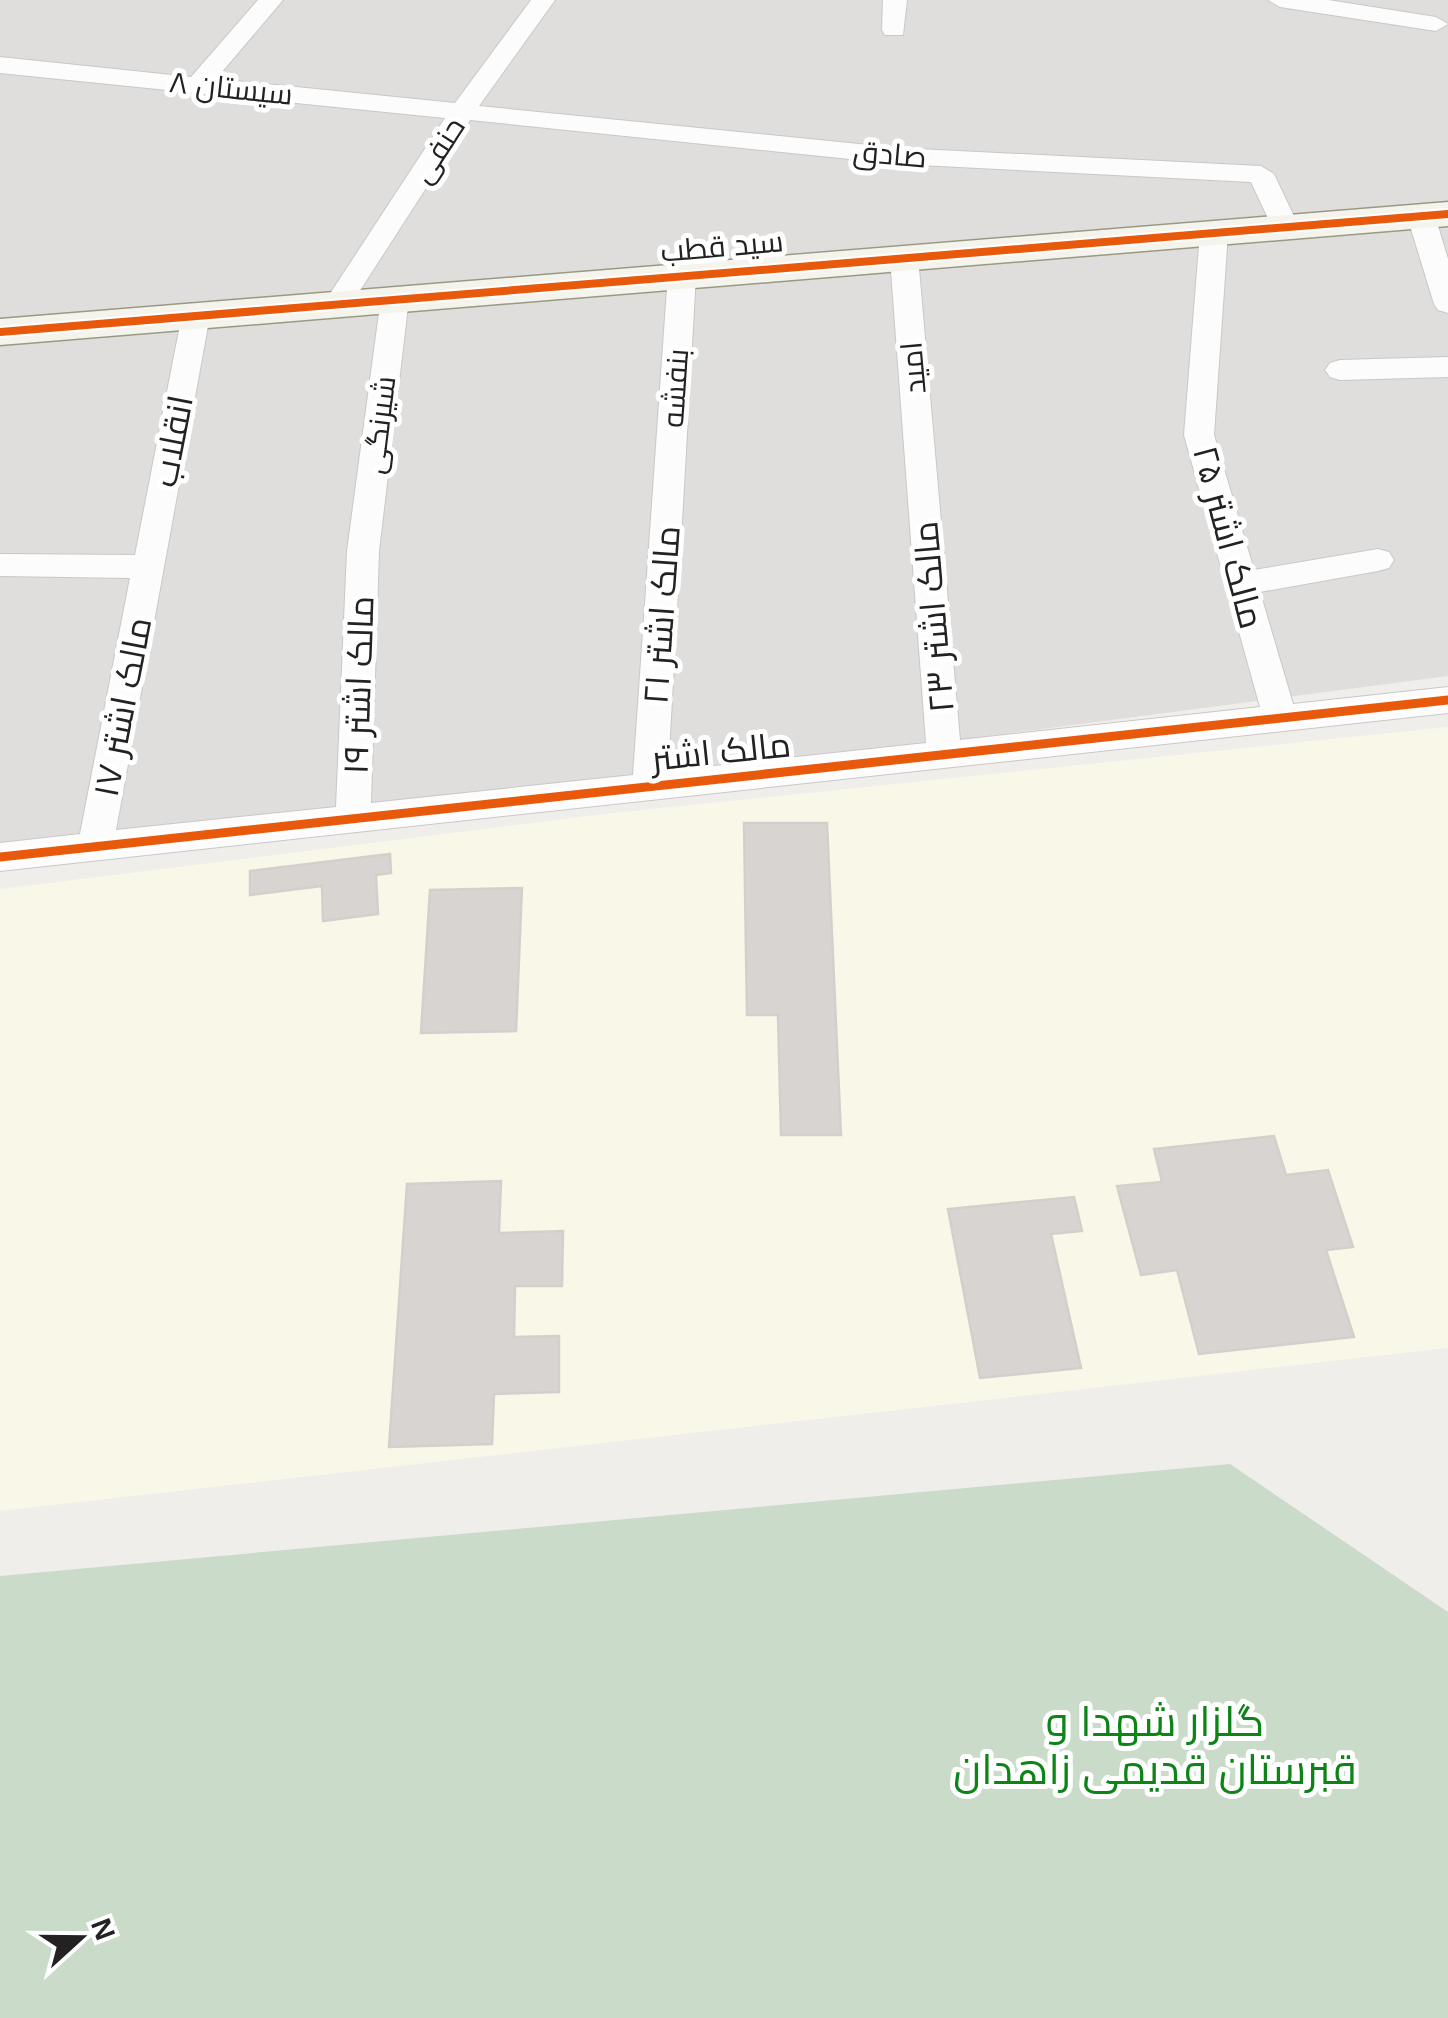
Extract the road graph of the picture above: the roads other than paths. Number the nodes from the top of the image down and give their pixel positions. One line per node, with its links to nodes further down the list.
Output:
1 (271, 0): 8 (street)
2 (543, 0): 9 (street, حنفی)
3 (895, 0): 6 (street)
4 (1280, 0): 5 (street)
5 (1436, 24)
6 (894, 30)
7 (0, 65): 8 (street, سیستان ۸)
8 (198, 84): 9 (street, سیستان ۸)
9 (462, 112): 11 (street, صادق); 16 (street, حنفی)
10 (1434, 215): 11 (street, سید قطب); 17 (street)
11 (1284, 227): 12 (street, سید قطب)
12 (1214, 232): 13 (street, سید قطب); 28 (street, مالک اشتر ۲۵)
13 (904, 257): 14 (street, سید قطب); 22 (street, امید)
14 (682, 274): 15 (street, سید قطب); 23 (street, بنفشه)
15 (395, 298): 16 (street, سید قطب); 24 (street, شیرنگی)
16 (338, 303): 18 (street, سید قطب)
17 (1448, 304)
18 (196, 315): 19 (street, سید قطب); 27 (street, انقلاب)
19 (0, 332)
20 (1448, 367): 21 (street)
21 (1340, 370)
22 (922, 479): 31 (street, مالک اشتر ۲۳)
23 (668, 503): 32 (street, مالک اشتر ۲۱)
24 (363, 552): 33 (street, مالک اشتر ۱۹)
25 (1378, 560): 28 (street)
26 (0, 566): 27 (street)
27 (148, 568): 34 (street, مالک اشتر ۱۷)
28 (1242, 584): 30 (street, مالک اشتر ۲۵)
29 (1448, 700): 30 (street, مالک اشتر)
30 (1280, 718): 31 (street, مالک اشتر)
31 (944, 754): 32 (street, مالک اشتر)
32 (650, 786): 33 (street, مالک اشتر)
33 (353, 818): 34 (street, مالک اشتر)
34 (95, 846): 35 (street, مالک اشتر)
35 (0, 857)

